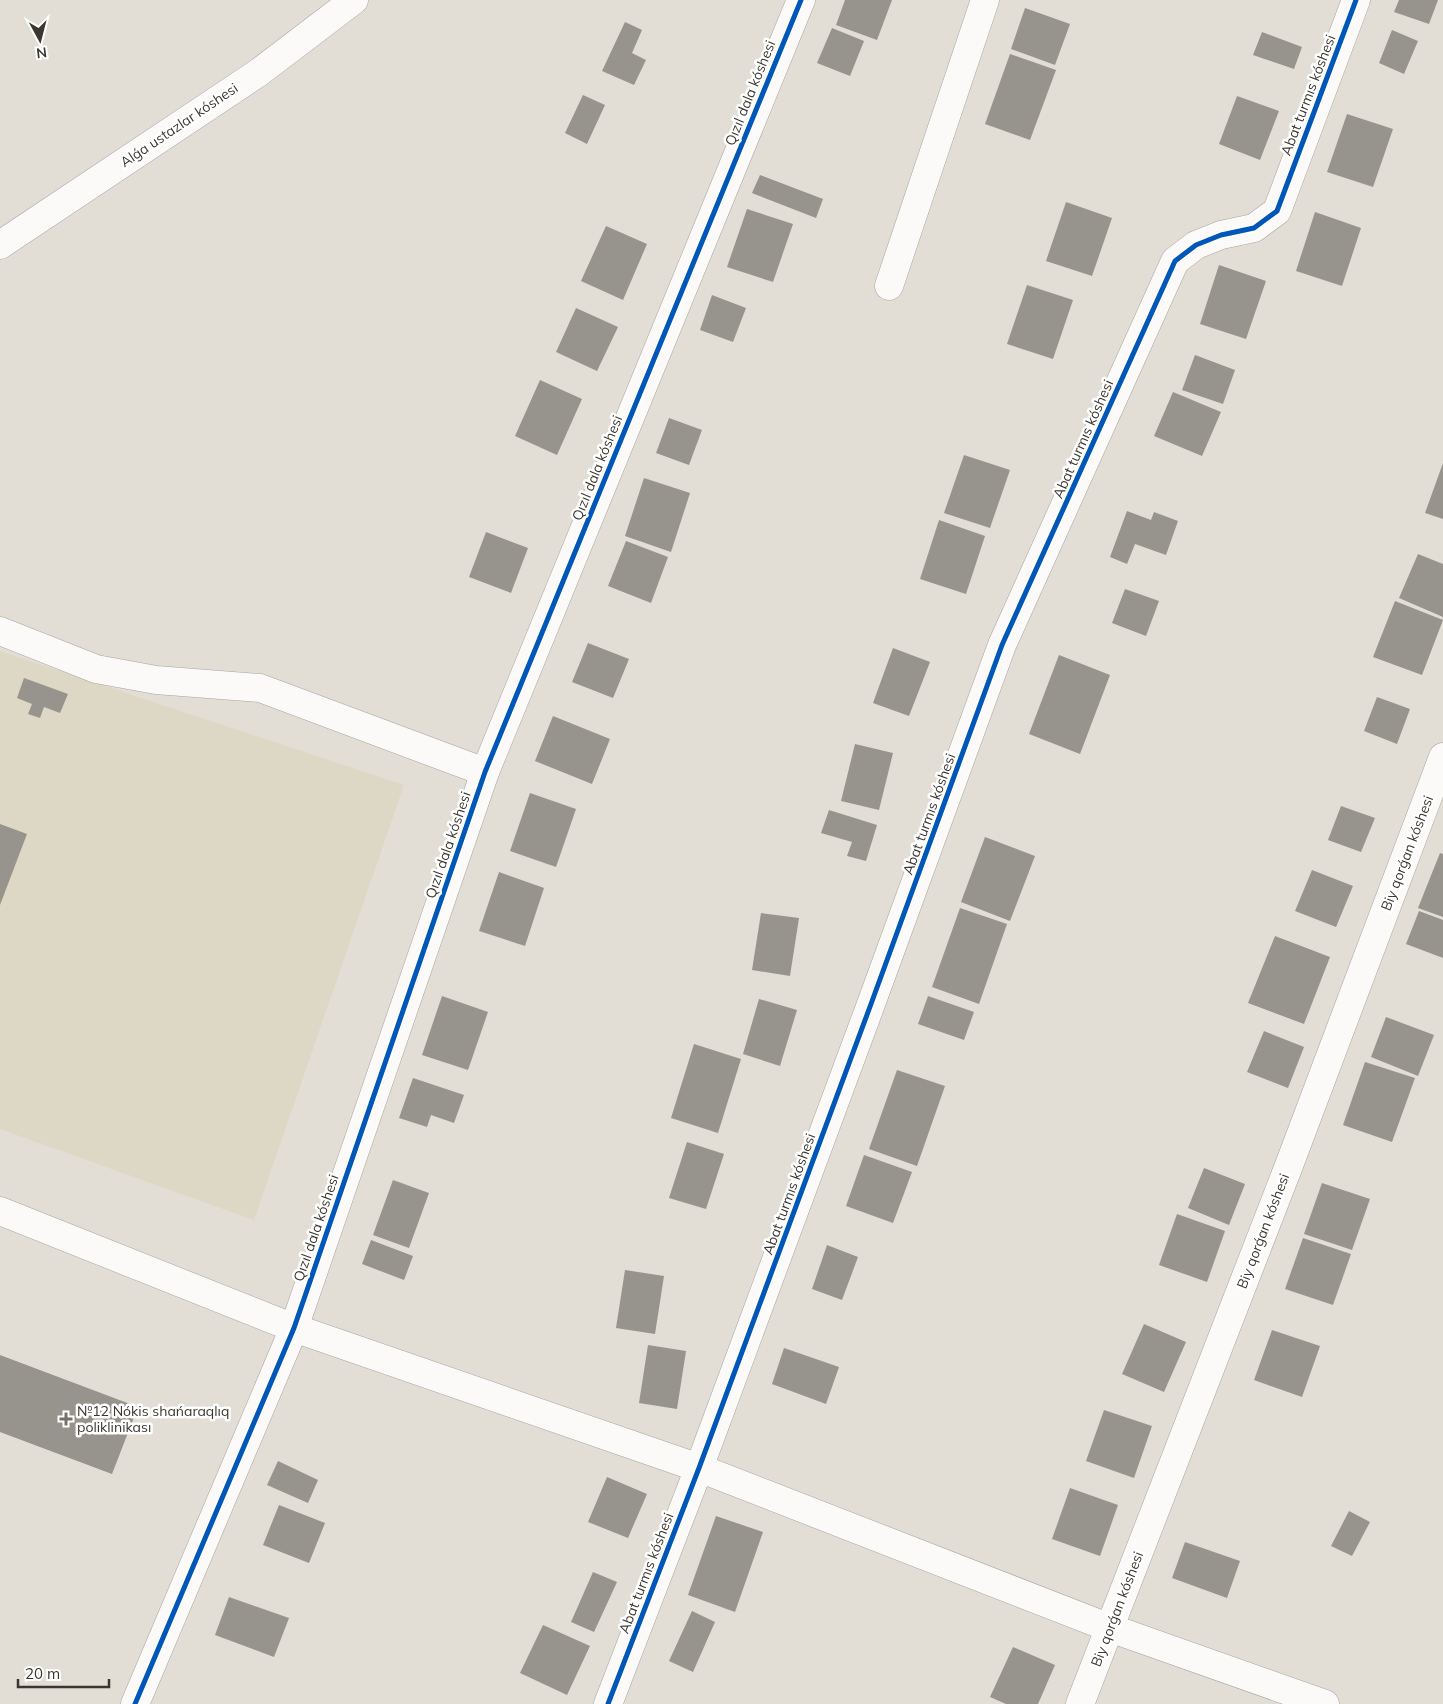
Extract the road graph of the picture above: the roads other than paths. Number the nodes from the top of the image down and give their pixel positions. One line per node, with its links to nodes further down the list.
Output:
1 (354, 0): 5 (street, Alǵa ustazlar kóshesi)
2 (801, 0): 9 (street, Qızıl dala kóshesi)
3 (1356, 0): 12 (street, Abat turmıs kóshesi)
4 (983, 1): 6 (street)
5 (0, 245)
6 (889, 286)
7 (0, 631): 9 (street)
8 (1443, 757): 13 (street, Biy qorǵan kóshesi)
9 (485, 772): 11 (street, Qızıl dala kóshesi)
10 (0, 1211): 11 (street)
11 (294, 1328): 12 (street); 14 (street, Qızıl dala kóshesi)
12 (699, 1468): 13 (street); 15 (street, Abat turmıs kóshesi)
13 (1110, 1628): 16 (street, Biy qorǵan kóshesi); 17 (street)
14 (135, 1704)
15 (608, 1704)
16 (1080, 1704)
17 (1325, 1704)

